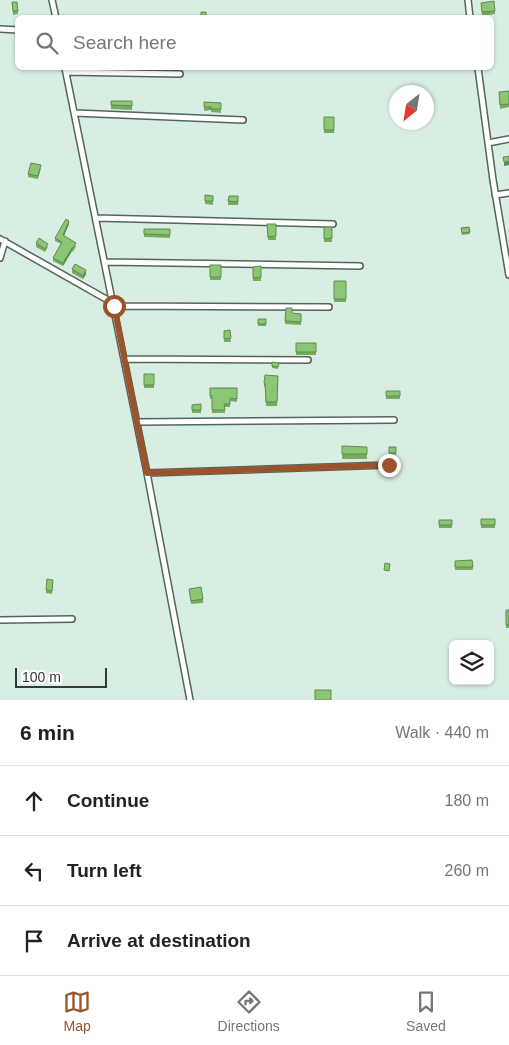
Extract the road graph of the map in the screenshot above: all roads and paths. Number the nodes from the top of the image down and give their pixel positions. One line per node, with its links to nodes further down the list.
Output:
1 (52, 0): 3 (street)
2 (468, 0): 4 (street)
3 (55, 15)
4 (470, 15)
5 (0, 29): 6 (street)
6 (15, 30)
7 (66, 70): 9 (street); 10 (street)
8 (478, 70): 13 (street)
9 (180, 74)
10 (75, 113): 11 (street); 16 (street)
11 (243, 120)
12 (509, 139): 13 (street)
13 (488, 143): 15 (street)
14 (509, 193): 15 (street)
15 (495, 196): 19 (street)
16 (96, 218): 17 (street); 21 (street)
17 (333, 224)
18 (2, 240): 20 (street); 24 (street)
19 (507, 249): 23 (street)
20 (0, 258)
21 (105, 262): 22 (street); 24 (street)
22 (360, 266)
23 (509, 275)
24 (114, 305): 25 (street); 26 (street)
25 (329, 307)
26 (125, 359): 27 (street); 29 (street)
27 (308, 360)
28 (394, 420): 29 (street)
29 (137, 422): 31 (street)
30 (389, 465): 31 (street)
31 (147, 473): 34 (street)
32 (72, 619): 33 (street)
33 (0, 620)
34 (190, 700)

